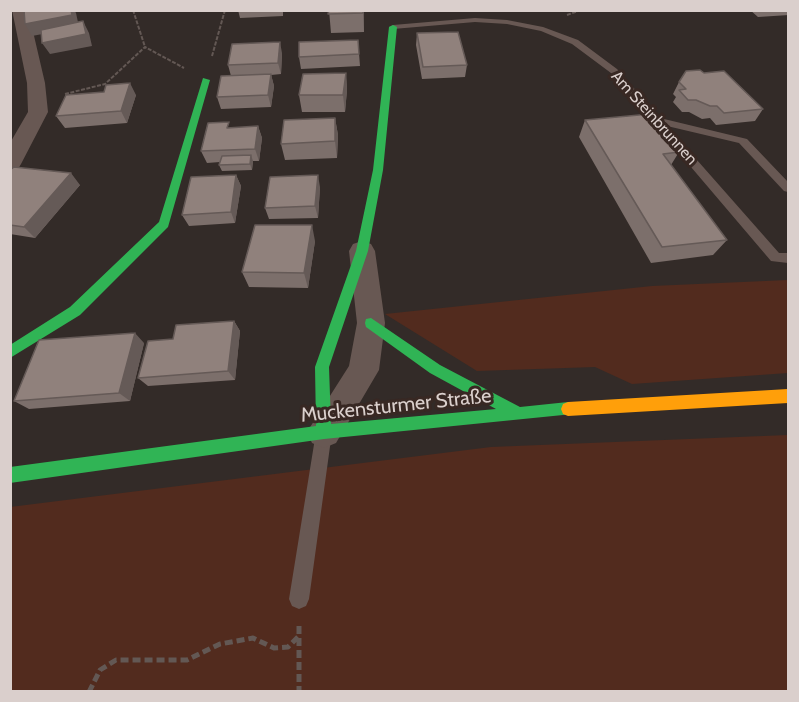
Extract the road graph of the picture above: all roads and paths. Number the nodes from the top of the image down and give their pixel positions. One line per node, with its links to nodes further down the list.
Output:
1 (20, 10): 9 (street)
2 (133, 10): 5 (path)
3 (225, 10): 6 (path)
4 (393, 27): 8 (lane, Am Steinbrunnen); 11 (street, Am Steinbrunnen)
5 (145, 47): 6 (path); 7 (path)
6 (206, 80): 14 (street)
7 (60, 95)
8 (657, 120): 10 (lane); 12 (lane, Am Steinbrunnen)
9 (10, 164)
10 (789, 188)
11 (362, 251): 13 (street, Am Steinbrunnen); 17 (street, Am Steinbrunnen)
12 (789, 258)
13 (371, 323): 16 (street); 17 (street, Am Steinbrunnen)
14 (10, 352)
15 (789, 396): 16 (street, Muckensturmer Straße)
16 (516, 412): 17 (street, Muckensturmer Straße)
17 (324, 432): 18 (street, Muckensturmer Straße); 19 (lane)
18 (10, 476)
19 (299, 599): 20 (path)
20 (299, 636): 21 (path); 22 (path)
21 (89, 692)
22 (299, 692)

